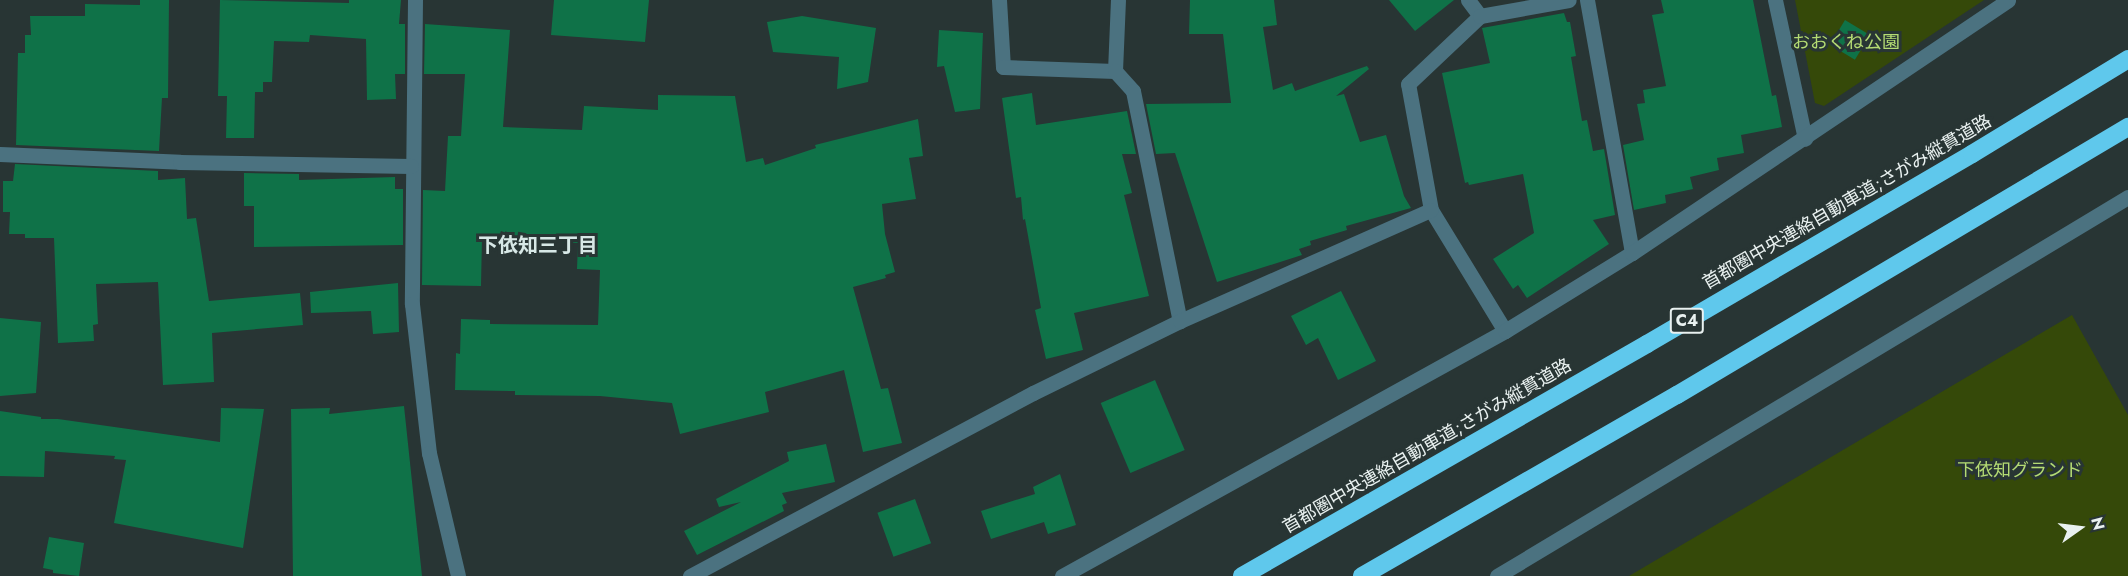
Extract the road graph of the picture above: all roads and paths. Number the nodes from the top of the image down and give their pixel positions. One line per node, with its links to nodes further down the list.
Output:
1 (415, 0): 15 (street)
2 (999, 0): 11 (street)
3 (1118, 0): 11 (street)
4 (1467, 0): 9 (street)
5 (1569, 0): 9 (street)
6 (1587, 0): 18 (street)
7 (1775, 0): 13 (street)
8 (2008, 0): 13 (street)
9 (1480, 16): 17 (street)
10 (2128, 59): 24 (highway, 首都圏中央連絡自動車道;さがみ縦貫道路 / C4)
11 (1115, 71): 19 (street)
12 (2128, 127): 25 (highway)
13 (1805, 138): 18 (street)
14 (0, 154): 15 (street)
15 (411, 166): 21 (street)
16 (2128, 197): 26 (street)
17 (1431, 210): 19 (street); 20 (street)
18 (1632, 253): 20 (street)
19 (1180, 321): 22 (street)
20 (1505, 331): 23 (street)
21 (458, 576)
22 (690, 576)
23 (1062, 576)
24 (1242, 576)
25 (1362, 576)
26 (1497, 576)

